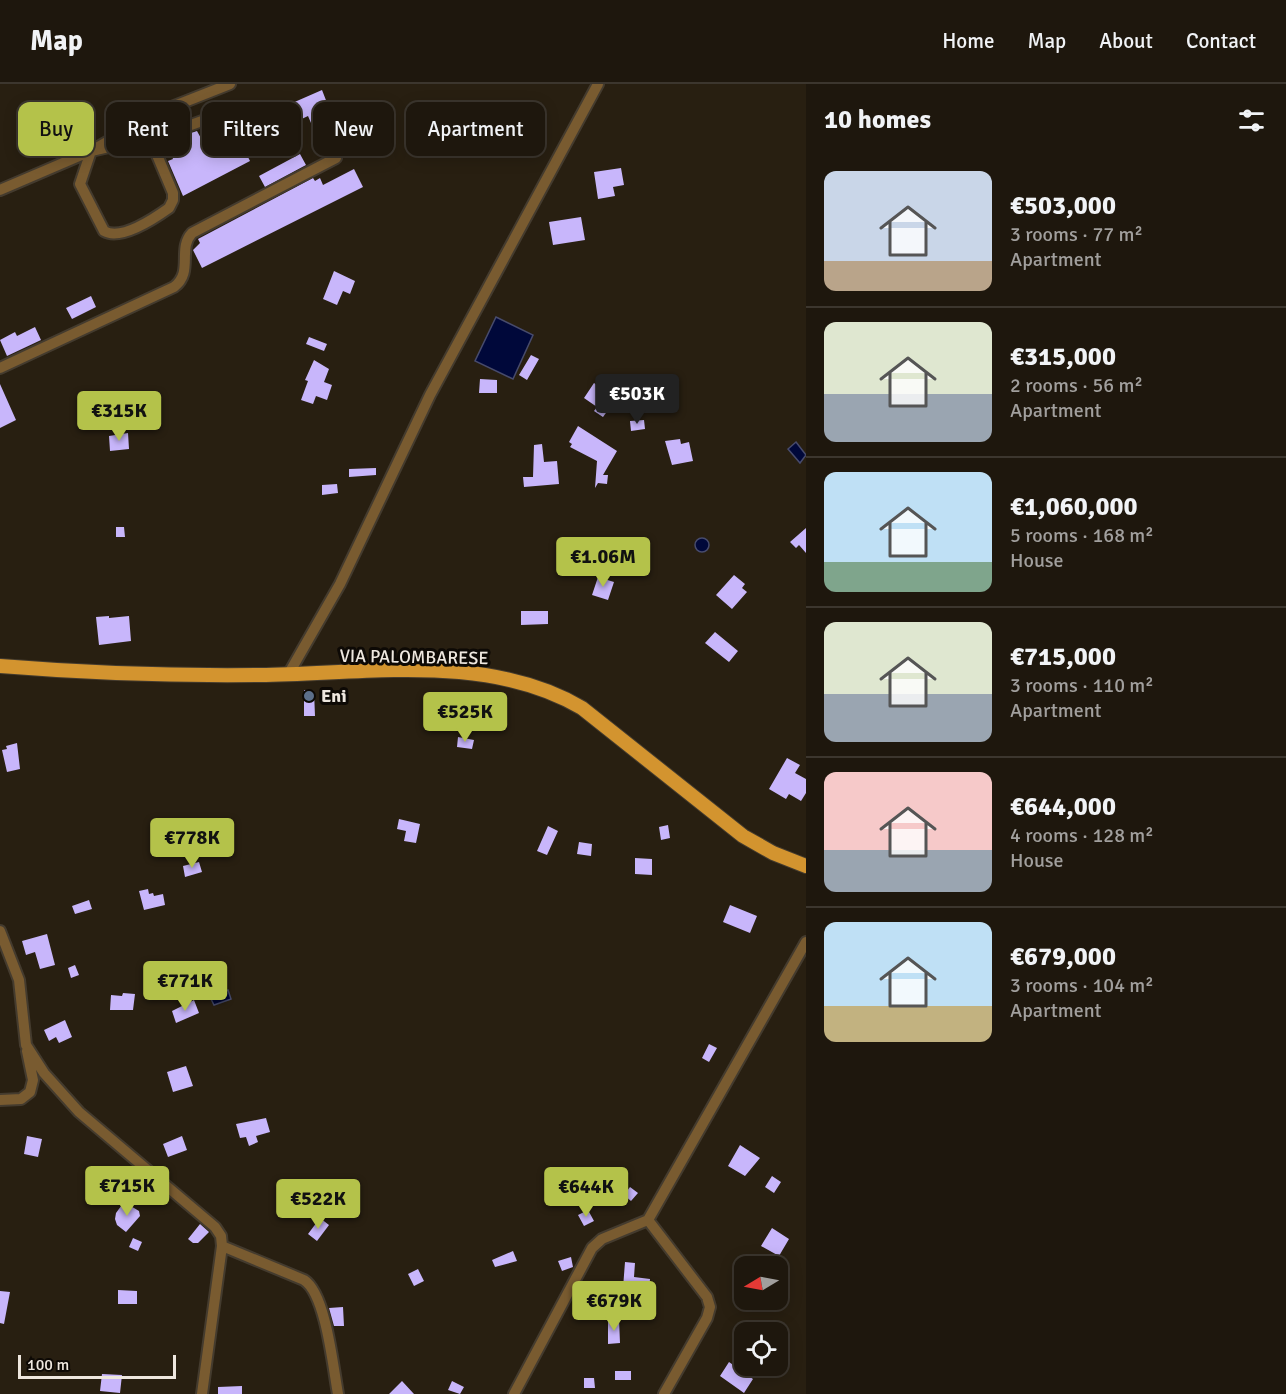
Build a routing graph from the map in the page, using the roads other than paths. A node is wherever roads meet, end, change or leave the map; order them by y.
1 (230, 84) edge
2 (598, 84) edge
3 (202, 120) edge
4 (94, 150) edge
5 (94, 151) edge
6 (80, 156) edge
7 (90, 156) edge
8 (157, 156) edge
9 (336, 158) dead end
10 (0, 189) edge
11 (0, 368) edge
12 (0, 666) edge
13 (288, 675) junction
14 (806, 866) edge
15 (0, 931) edge
16 (806, 942) edge
17 (26, 1045) junction
18 (0, 1100) edge
19 (648, 1220) junction
20 (222, 1246) junction
21 (202, 1394) edge
22 (338, 1394) edge
23 (514, 1394) edge
24 (664, 1394) edge

1 - 4 street
2 - 13 street
3 - 5 street
6 - 10 street
7 - 8 street
9 - 11 street
12 - 13 main road, VIA PALOMBARESE
13 - 14 main road, VIA PALOMBARESE
15 - 17 street
16 - 19 street
17 - 18 street
17 - 20 street
19 - 23 street
19 - 24 street
20 - 21 street
20 - 22 street

